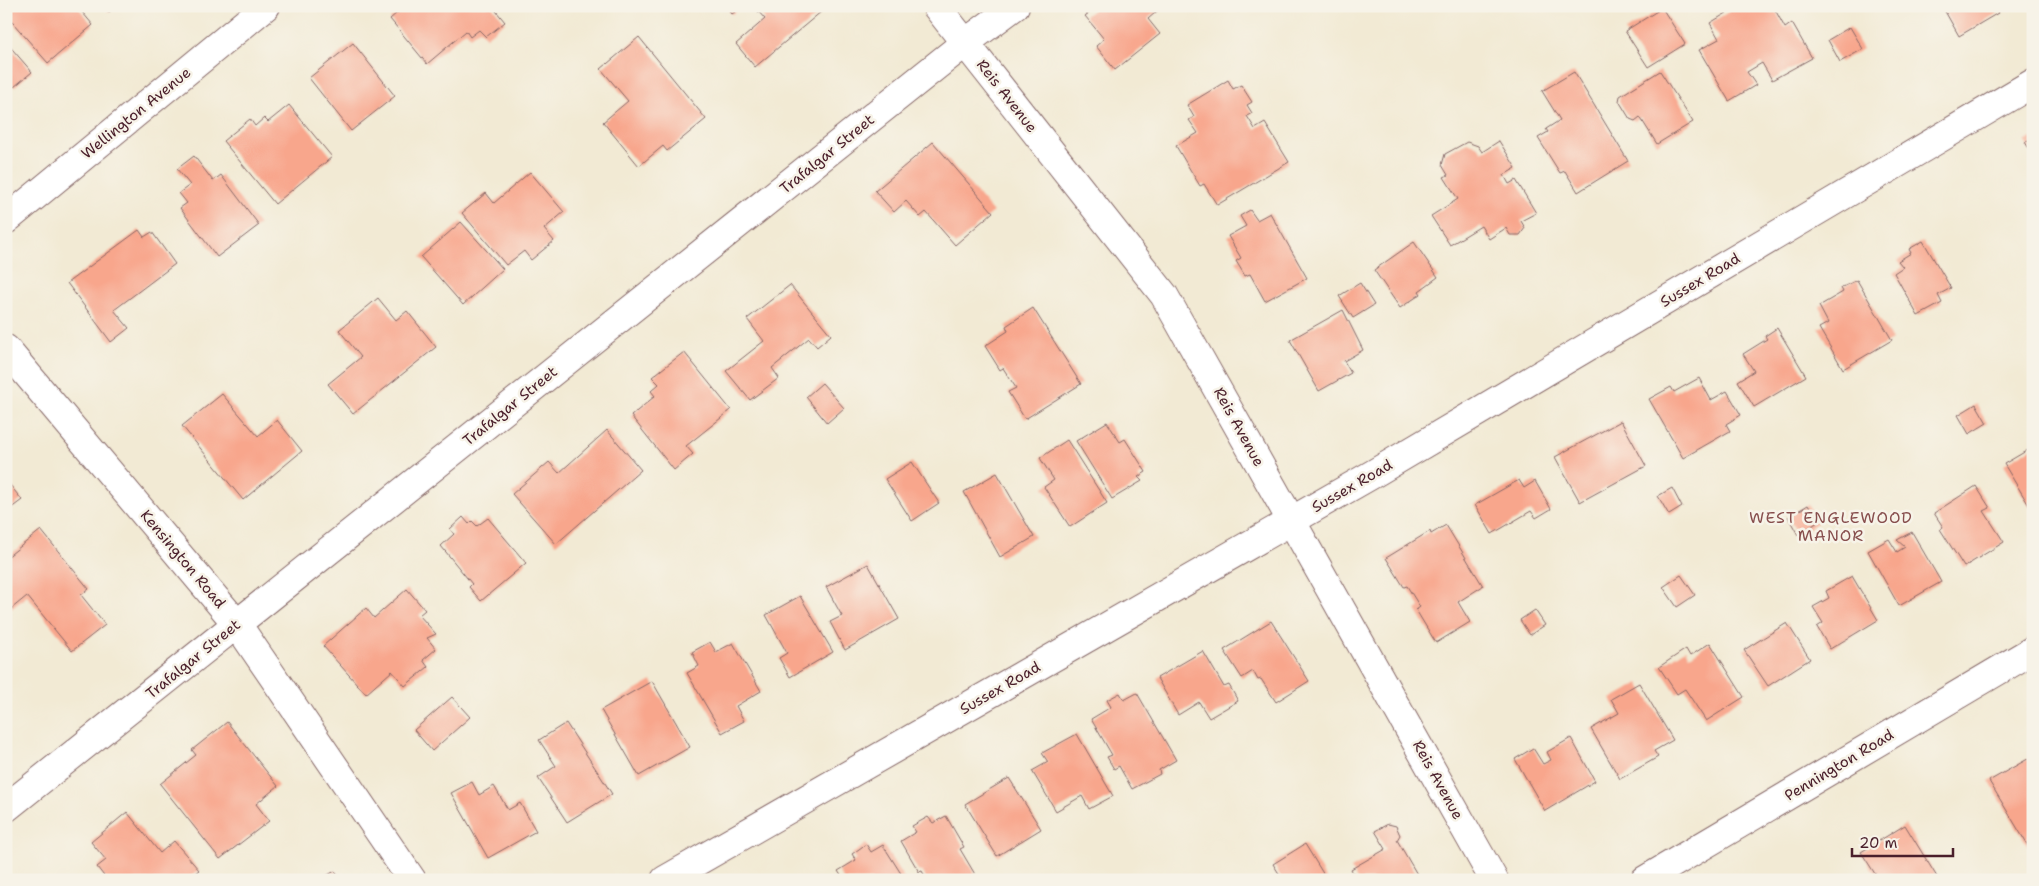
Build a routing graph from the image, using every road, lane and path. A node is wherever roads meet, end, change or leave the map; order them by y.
1 (266, 6) edge
2 (936, 6) edge
3 (1015, 6) edge
4 (965, 43) junction
5 (2033, 83) edge
6 (6, 220) edge
7 (6, 349) edge
8 (1292, 521) junction
9 (237, 624) junction
10 (2033, 650) edge
11 (6, 808) edge
12 (412, 880) edge
13 (665, 880) edge
14 (1494, 880) edge
15 (1645, 880) edge

1 - 6 street, Wellington Avenue
2 - 4 street, Reis Avenue
3 - 4 street, Trafalgar Street
4 - 8 street, Reis Avenue
4 - 9 street, Trafalgar Street
5 - 8 street, Sussex Road
7 - 9 street, Kensington Road
8 - 13 street, Sussex Road
8 - 14 street, Reis Avenue
9 - 11 street, Trafalgar Street
9 - 12 street, Kensington Road
10 - 15 street, Pennington Road

